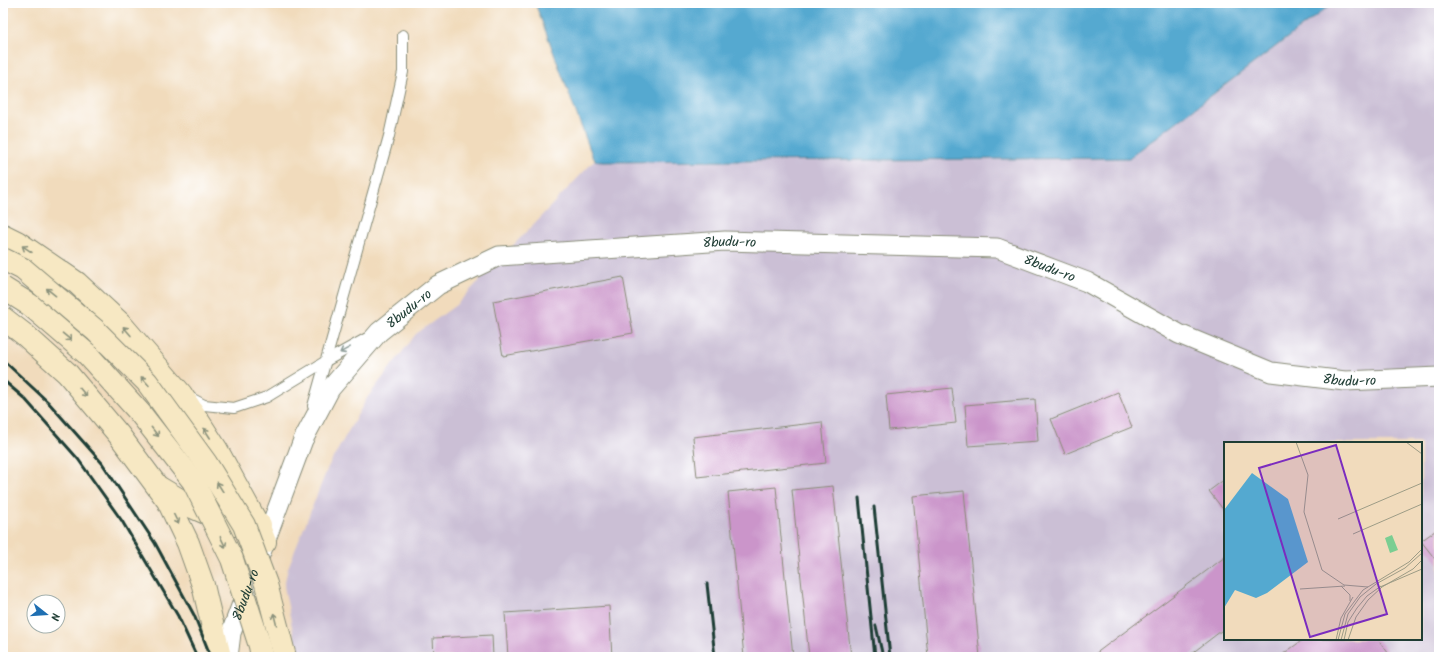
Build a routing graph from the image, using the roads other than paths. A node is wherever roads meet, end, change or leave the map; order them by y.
1 (403, 35) dead end
2 (3, 235) edge
3 (3, 259) edge
4 (3, 288) edge
5 (3, 318) edge
6 (379, 332) junction
7 (326, 361) junction
8 (1439, 377) edge
9 (181, 394) junction
10 (305, 437) junction
11 (157, 486) junction
12 (265, 530) junction
13 (220, 657) edge
14 (228, 657) edge
15 (262, 657) edge
16 (285, 657) edge

1 - 7 lane
9 -> 2 main road
16 -> 3 main road, bridge
4 -> 15 main road, bridge
5 -> 11 main road
6 -> 7 lane
6 - 8 street, 8budu-ro
6 - 10 street, 8budu-ro
7 - 9 lane
7 - 10 lane
12 -> 9 main road
10 - 12 street, 8budu-ro
11 - 12 main road
11 -> 13 main road
12 - 14 street, 8budu-ro

